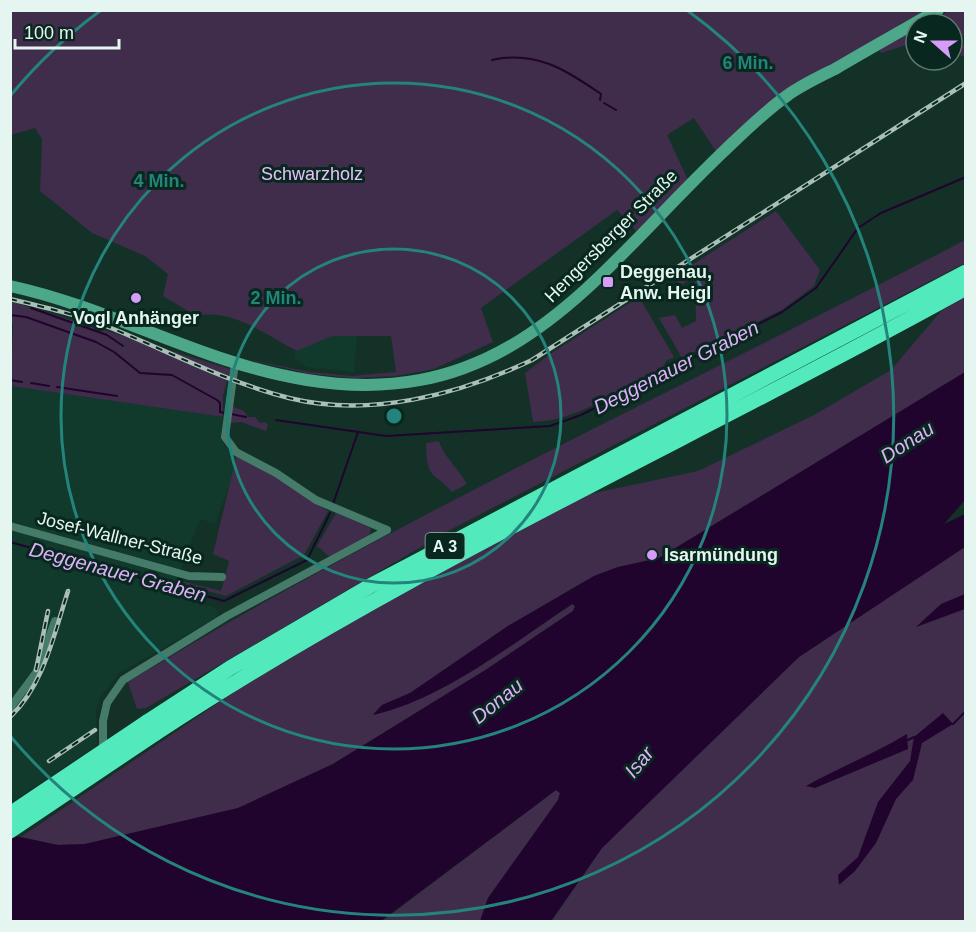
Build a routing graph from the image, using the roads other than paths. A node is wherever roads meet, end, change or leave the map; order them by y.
1 (938, 10) edge
2 (966, 272) edge
3 (10, 286) edge
4 (959, 291) edge
5 (923, 323) dead end
6 (235, 363) junction
7 (623, 479) dead end
8 (579, 489) junction
9 (10, 526) edge
10 (222, 577) dead end
11 (55, 621) dead end
12 (10, 708) edge
13 (151, 727) junction
14 (105, 774) dead end
15 (10, 814) edge
16 (10, 831) edge

1 - 6 main road, Hengersberger Straße
2 - 13 highway, A 3
3 - 6 main road, Hengersberger Straße
4 - 5 highway
4 - 8 highway, A 3
6 - 14 street
7 - 8 highway
8 - 13 highway, A 3
9 - 10 street, Josef-Wallner-Straße
11 - 12 street
13 - 15 highway, A 3, bridge
13 - 16 highway, A 3, bridge

